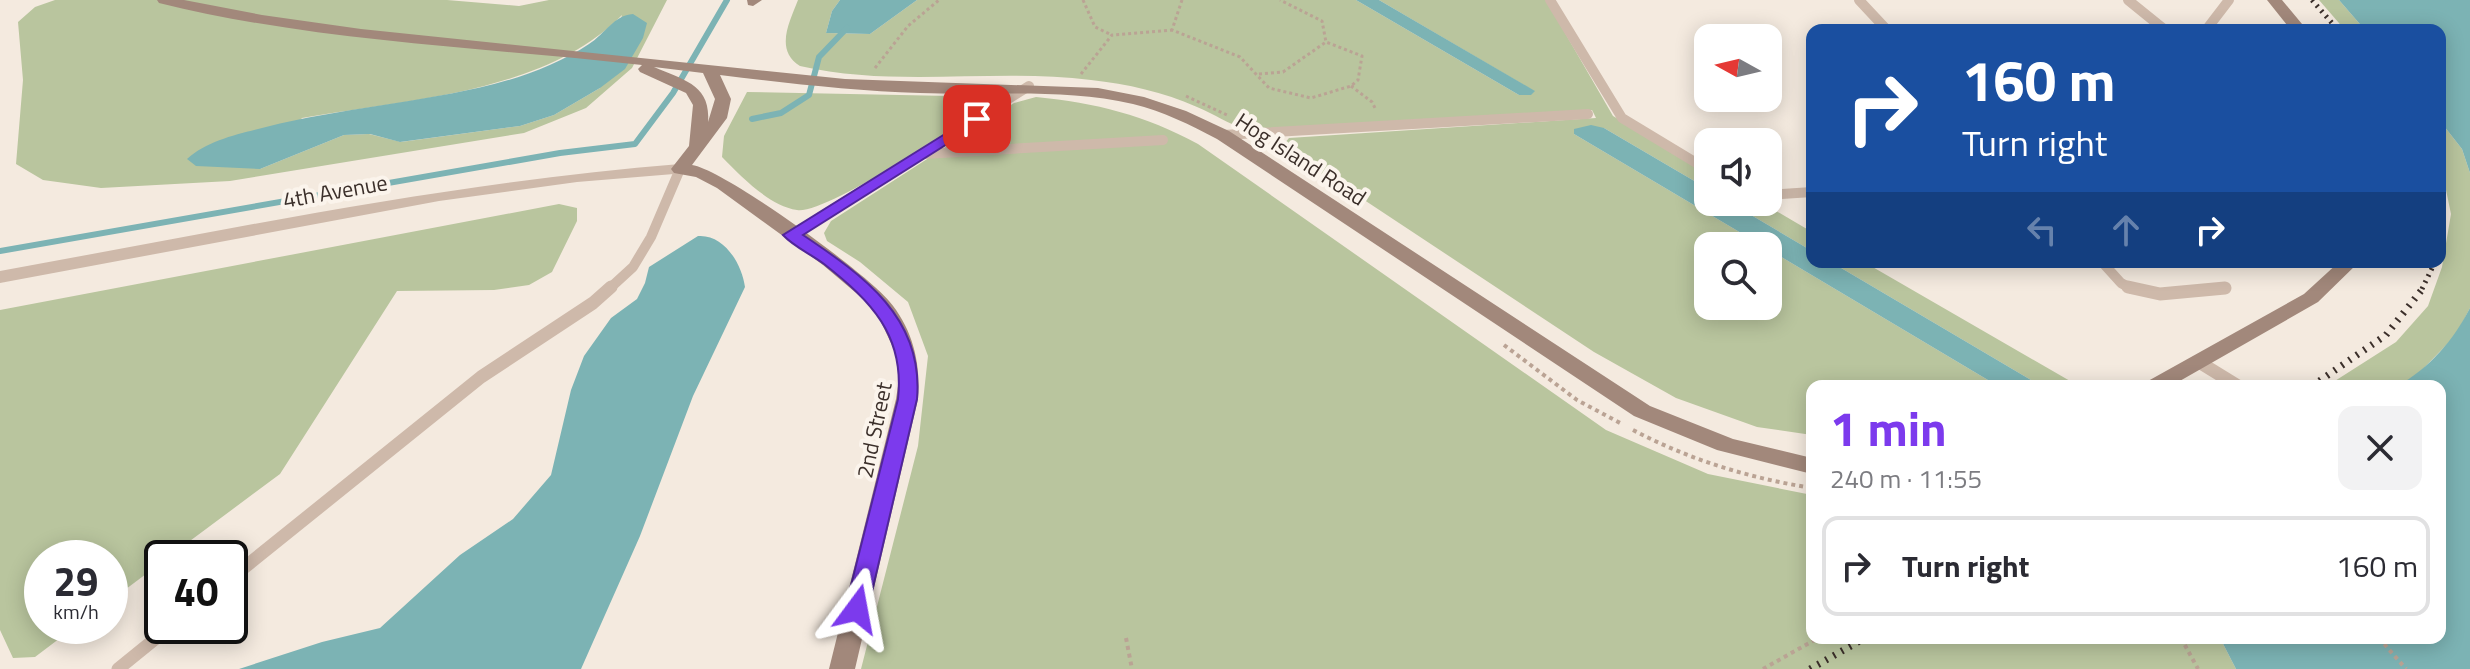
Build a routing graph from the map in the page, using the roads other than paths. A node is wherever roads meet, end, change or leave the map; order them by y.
1 (164, 0) edge
2 (1550, 0) edge
3 (1859, 0) edge
4 (2128, 0) edge
5 (2229, 0) edge
6 (2274, 0) edge
7 (1881, 24) edge
8 (2158, 24) edge
9 (2211, 24) edge
10 (2294, 24) edge
11 (579, 54) junction
12 (704, 69) junction
13 (1029, 86) junction
14 (1588, 114) dead end
15 (1223, 135) junction
16 (1163, 140) dead end
17 (697, 145) junction
18 (921, 154) junction
19 (1694, 162) edge
20 (680, 169) junction
21 (1806, 192) edge
22 (1782, 194) edge
23 (792, 235) junction
24 (2108, 268) edge
25 (2344, 268) edge
26 (0, 277) edge
27 (2225, 288) dead end
28 (2199, 362) junction
29 (2166, 380) edge
30 (2228, 380) edge
31 (1806, 464) edge
32 (248, 565) edge
33 (149, 644) edge
34 (118, 669) edge
35 (842, 669) edge

1 - 11 street
2 - 19 lane
3 - 7 lane
4 - 8 lane
5 - 9 lane
6 - 10 street
11 - 12 street, Hog Island Road
11 - 17 street
12 - 13 street, Hog Island Road
12 - 17 street
13 - 15 street, Hog Island Road
13 - 18 lane
14 - 15 lane
15 - 31 street, Hog Island Road
16 - 18 lane
17 - 20 street
18 - 23 lane
20 - 23 street, 2nd Street
20 - 26 street, 4th Avenue
20 - 32 lane
21 - 22 lane
23 - 35 street, 2nd Street
24 - 27 lane
25 - 28 street
28 - 29 street
28 - 30 lane
33 - 34 lane

